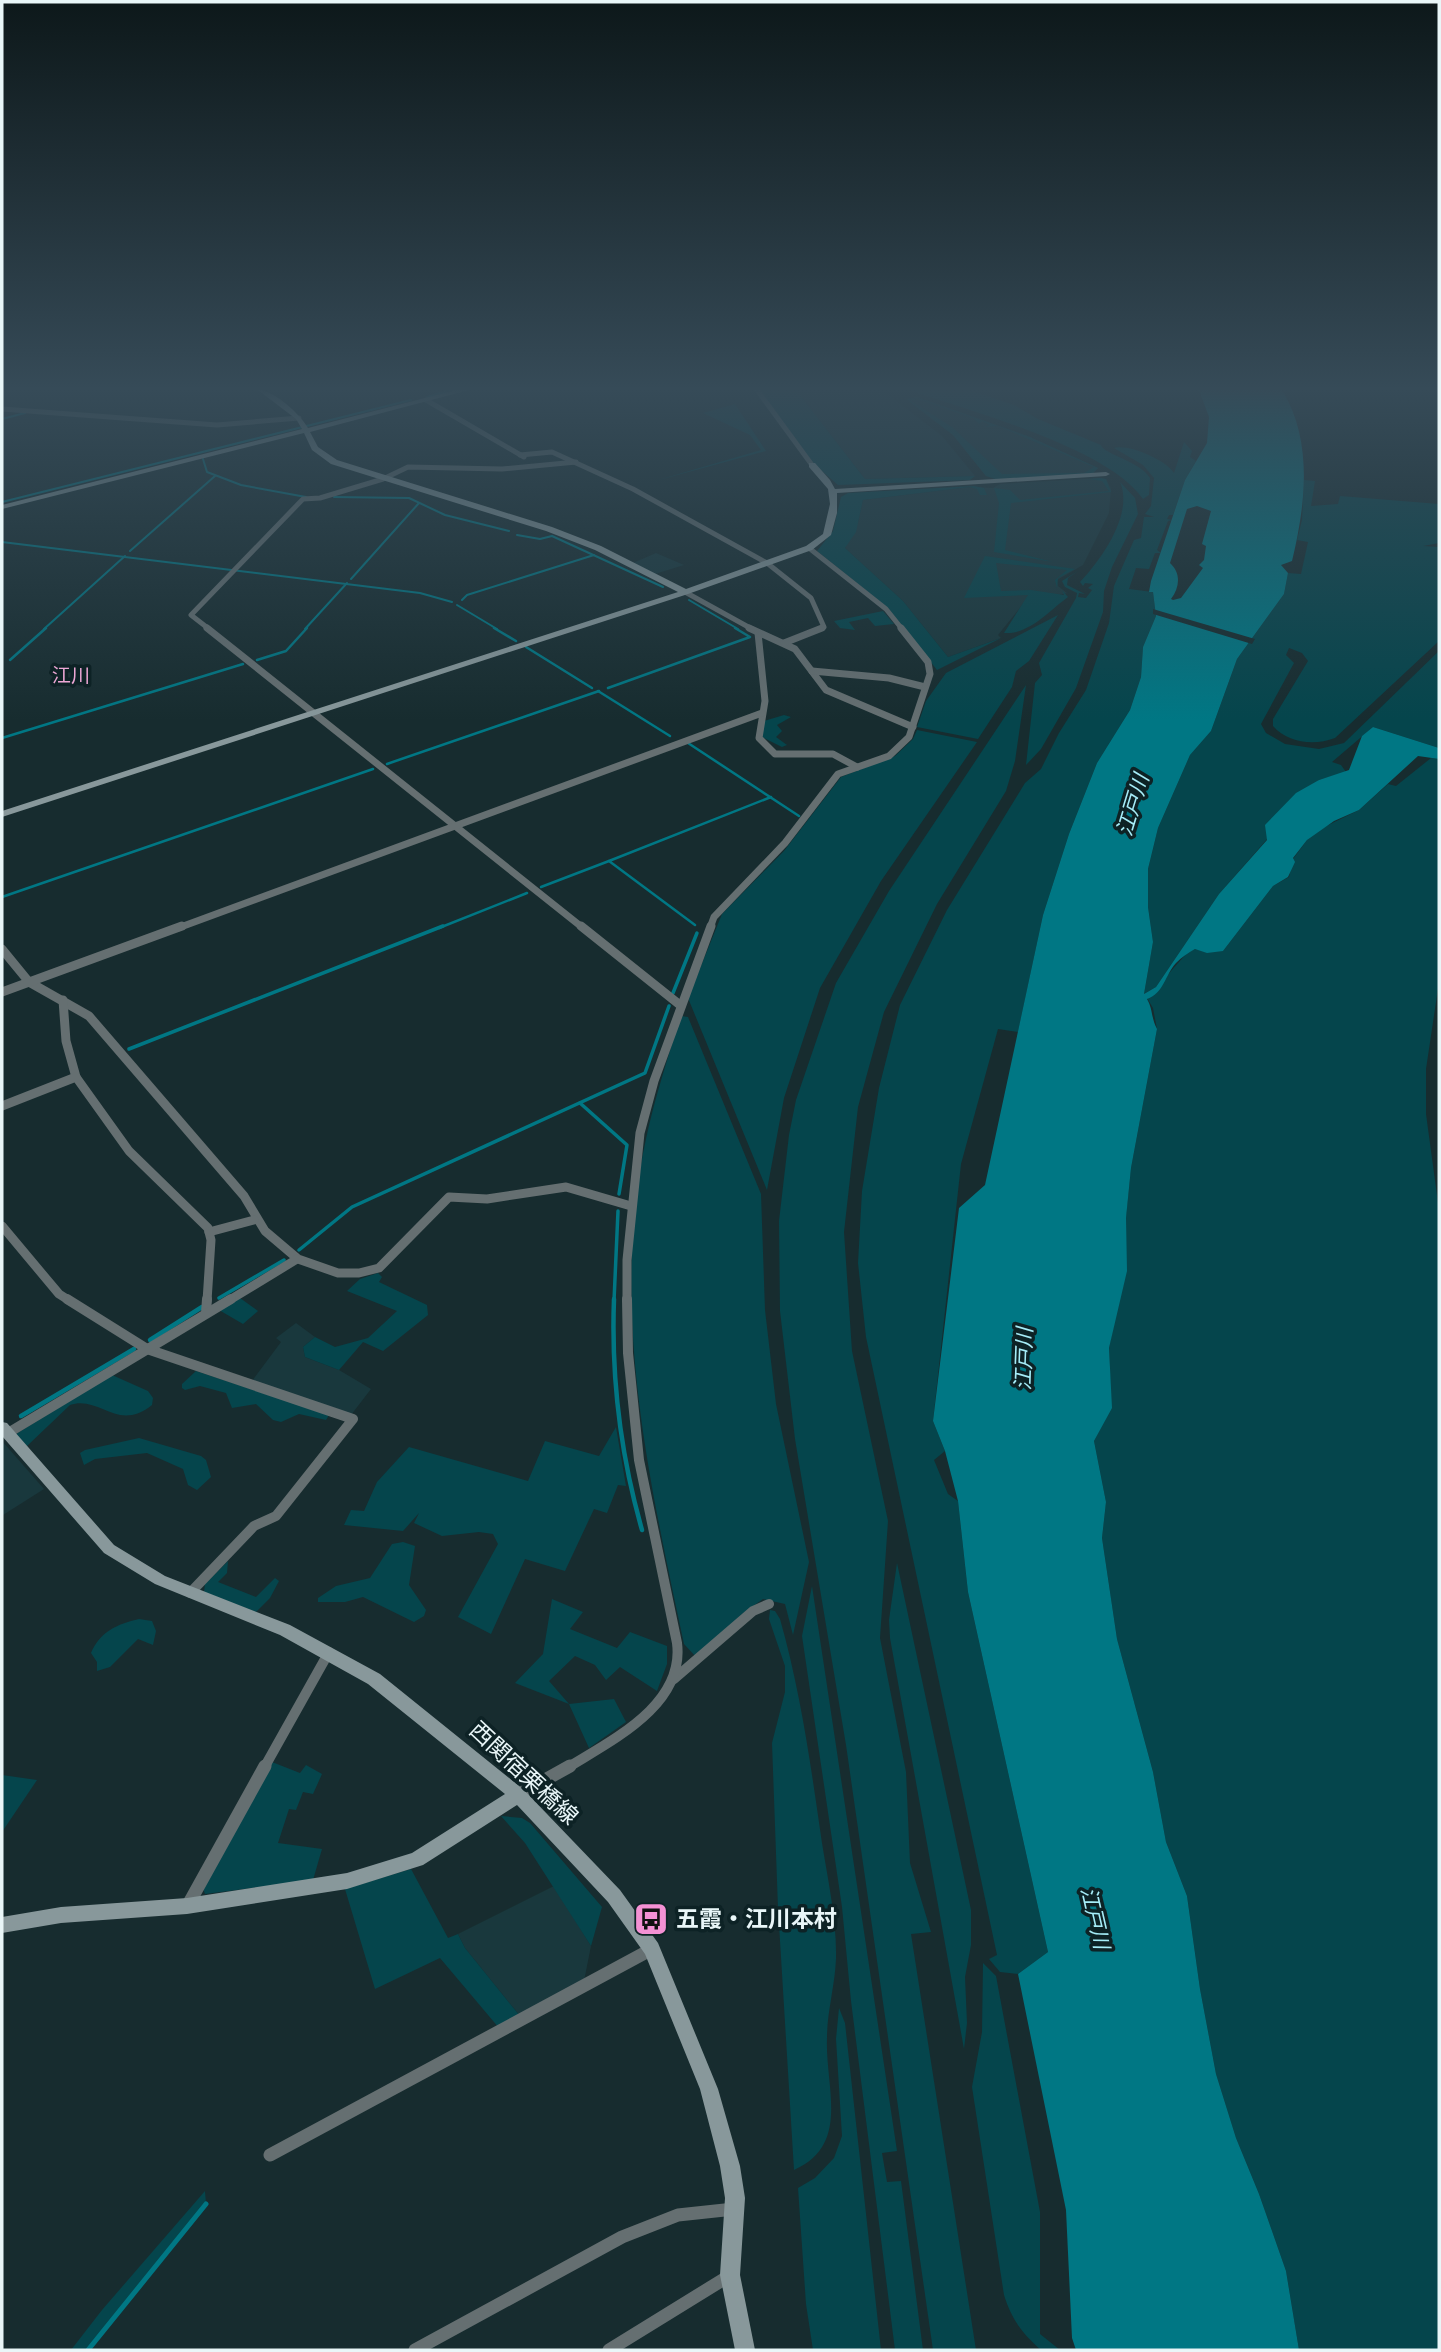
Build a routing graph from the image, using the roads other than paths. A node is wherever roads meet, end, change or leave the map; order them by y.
1 (29, 500) edge
2 (302, 500) edge
3 (452, 500) edge
4 (652, 500) edge
5 (833, 500) edge
6 (2, 507) edge
7 (809, 548) junction
8 (767, 563) junction
9 (685, 592) junction
10 (758, 633) junction
11 (784, 643) junction
12 (812, 671) junction
13 (925, 687) junction
14 (312, 713) junction
15 (762, 713) junction
16 (913, 727) junction
17 (857, 767) junction
18 (2, 814) edge
19 (453, 826) junction
20 (2, 949) edge
21 (29, 982) junction
22 (2, 992) edge
23 (63, 1000) junction
24 (680, 1004) junction
25 (76, 1077) junction
26 (2, 1106) edge
27 (631, 1206) junction
28 (254, 1220) junction
29 (2, 1226) edge
30 (209, 1232) junction
31 (297, 1259) junction
32 (206, 1313) junction
33 (147, 1349) junction
34 (5, 1430) edge
35 (190, 1593) junction
36 (769, 1604) dead end
37 (329, 1652) junction
38 (674, 1679) junction
39 (519, 1795) junction
40 (187, 1906) junction
41 (2, 1925) edge
42 (652, 1949) junction
43 (270, 2155) dead end
44 (734, 2209) junction
45 (730, 2275) junction
46 (415, 2350) edge
47 (609, 2350) edge
48 (745, 2350) edge

1 - 6 street
2 - 14 street
3 - 9 street
4 - 8 street
5 - 7 street
7 - 8 street
7 - 13 street
8 - 9 street
8 - 11 street
9 - 10 street
9 - 14 street
10 - 11 street
10 - 15 street
11 - 12 street
12 - 13 street
12 - 16 street
13 - 16 street
14 - 18 street
14 - 19 street
15 - 17 street
15 - 19 street
16 - 17 street
17 - 24 street
19 - 21 street
19 - 24 street
20 - 21 street
21 - 22 street
21 - 23 street
23 - 25 street
23 - 28 street
24 - 27 street
25 - 26 street
25 - 30 street
27 - 31 street
27 - 38 street
28 - 30 street
28 - 31 street
29 - 33 street
30 - 32 street
31 - 32 street
32 - 33 street
33 - 34 street
33 - 35 street
34 - 35 street, 西関宿栗橋線
35 - 37 street, 西関宿栗橋線
36 - 38 street
37 - 39 street, 西関宿栗橋線
37 - 40 street
38 - 39 street
39 - 40 street
39 - 42 street, 西関宿栗橋線
40 - 41 street
42 - 43 street
42 - 44 street, 西関宿栗橋線
44 - 45 street, 西関宿栗橋線
44 - 46 street
45 - 47 street
45 - 48 street, 西関宿栗橋線

